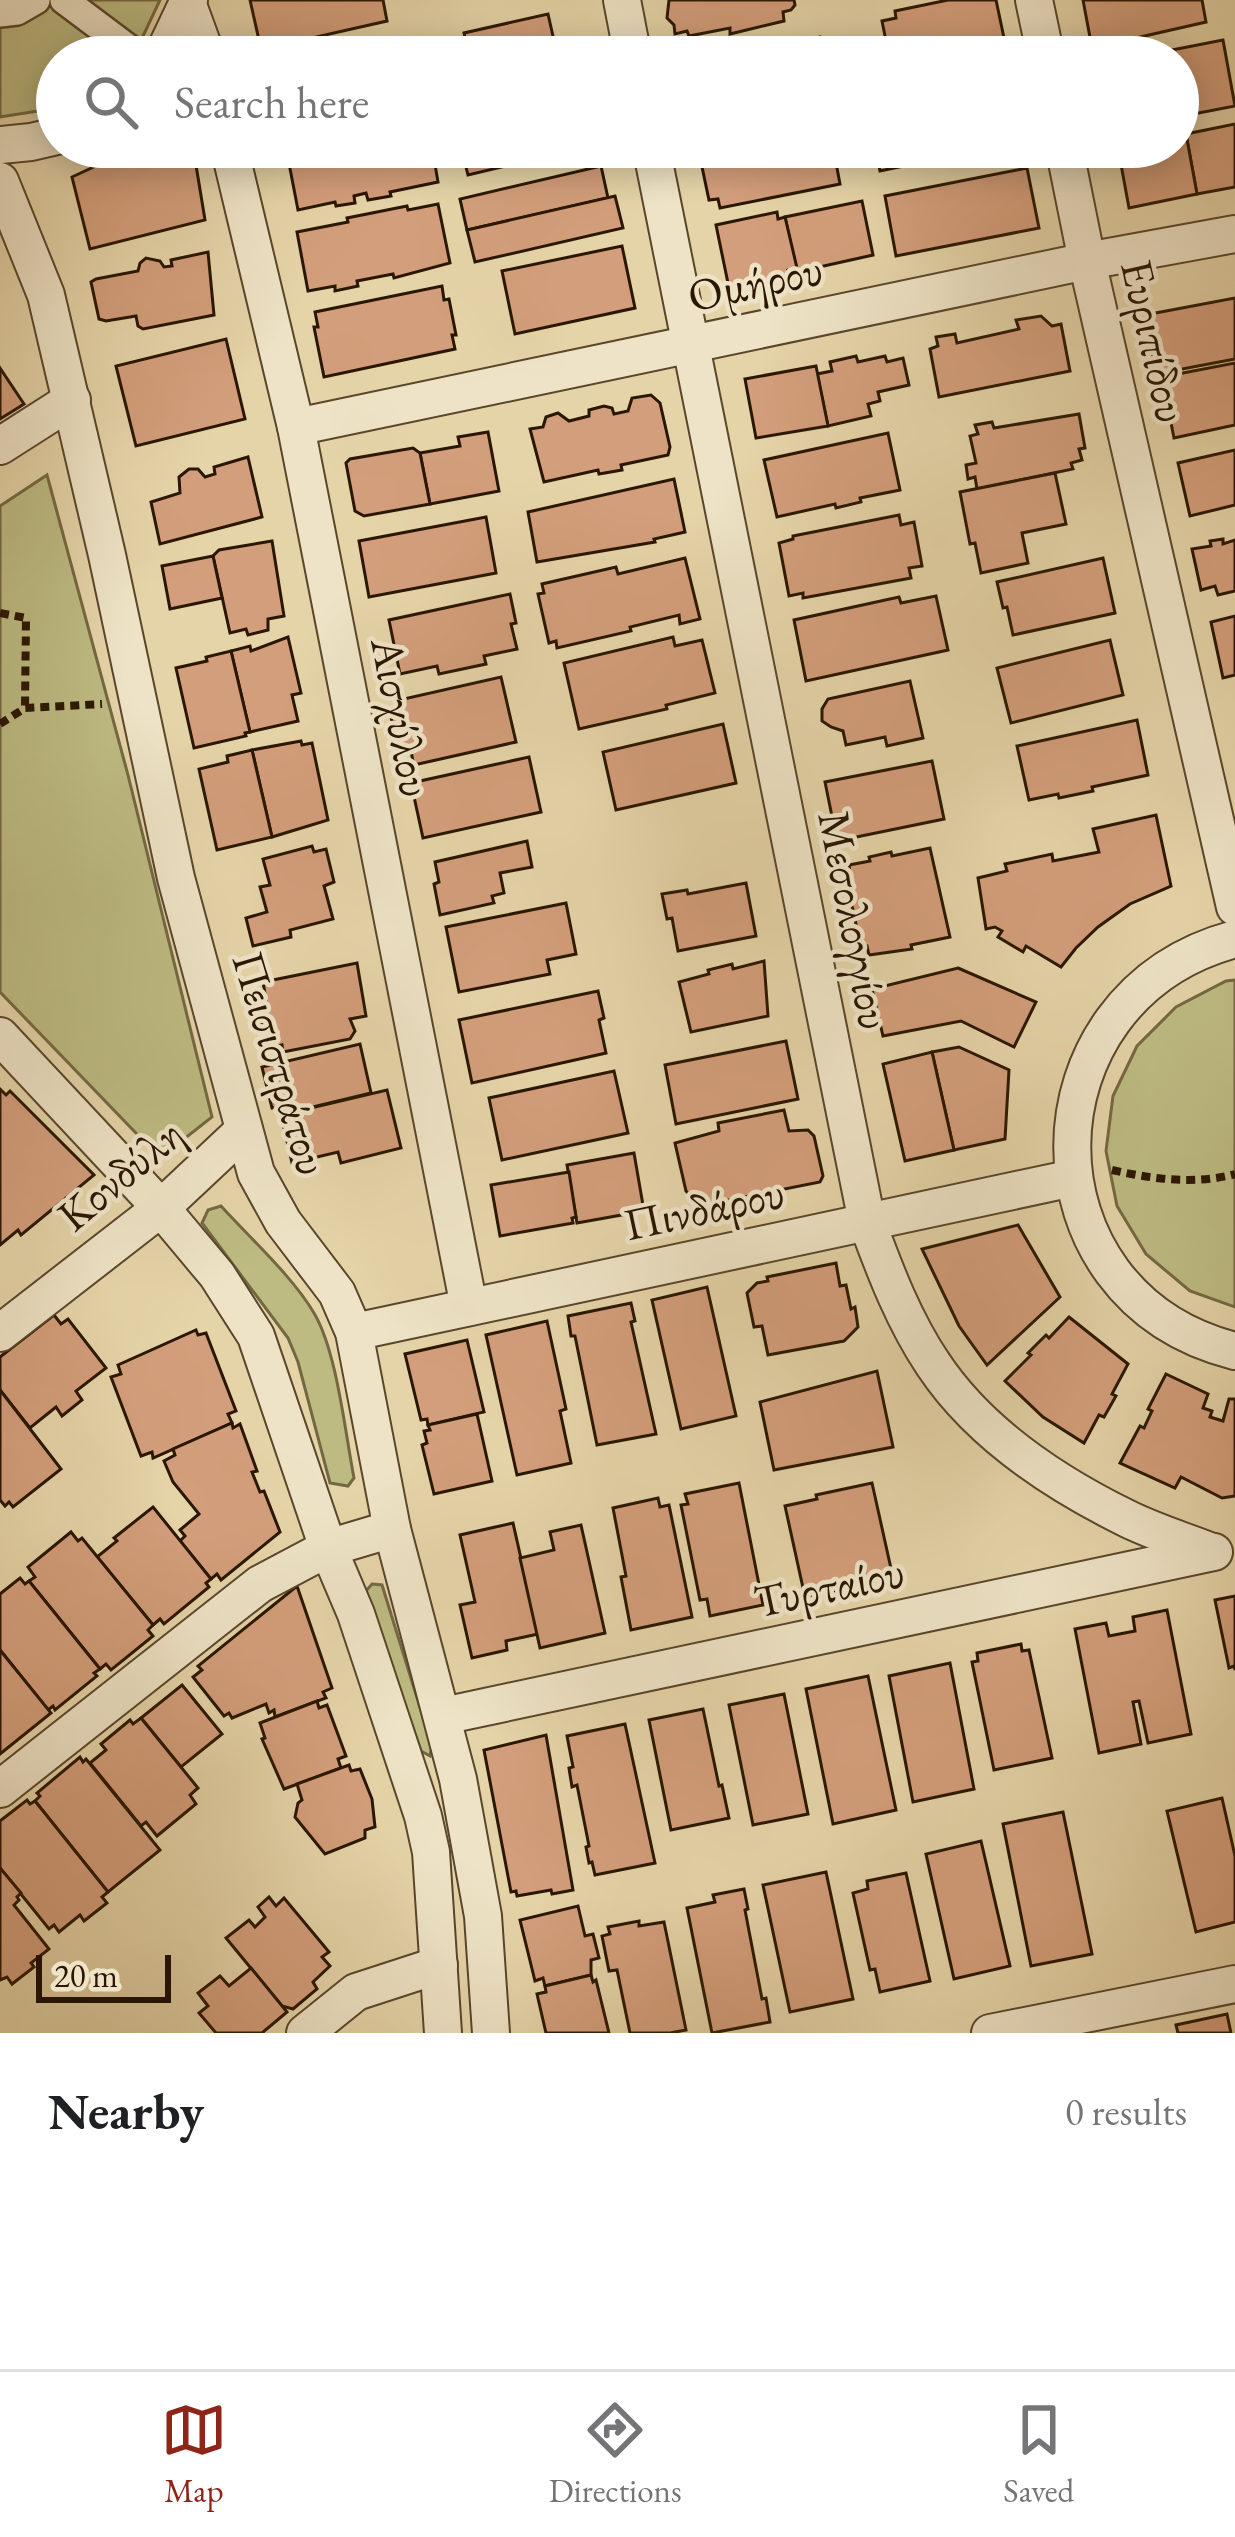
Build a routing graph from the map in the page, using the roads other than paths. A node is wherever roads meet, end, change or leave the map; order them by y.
1 (36, 0) edge
2 (64, 0) edge
3 (622, 0) edge
4 (1034, 0) edge
5 (189, 2) edge
6 (0, 13) edge
7 (112, 36) edge
8 (172, 36) edge
9 (200, 36) edge
10 (629, 36) edge
11 (1042, 36) edge
12 (36, 141) edge
13 (0, 145) edge
14 (235, 168) edge
15 (655, 168) edge
16 (1068, 168) edge
17 (0, 181) edge
18 (1235, 234) edge
19 (1087, 262) junction
20 (689, 344) junction
21 (72, 400) junction
22 (296, 428) junction
23 (0, 446) edge
24 (1235, 908) edge
25 (1235, 939) edge
26 (0, 1036) edge
27 (244, 1130) junction
28 (1084, 1172) junction
29 (161, 1208) junction
30 (867, 1222) junction
31 (469, 1307) junction
32 (354, 1332) junction
33 (0, 1333) edge
34 (1235, 1352) edge
35 (392, 1529) junction
36 (328, 1548) junction
37 (1224, 1550) edge
38 (443, 1716) junction
39 (0, 1790) edge
40 (439, 1965) junction
41 (1235, 1984) edge
42 (305, 2033) edge
43 (443, 2033) edge
44 (491, 2033) edge
45 (990, 2033) edge

1 - 6 street
2 - 7 street
3 - 10 street
4 - 11 street
5 - 8 street
5 - 9 street
12 - 13 street
14 - 22 street, Αισχύλου
15 - 20 street, Μεσολογγίου
16 - 19 street, Ευριπίδου
17 - 21 street, Πεισιστράτου
18 - 19 street, Ομήρου
19 - 20 street, Ομήρου
19 - 24 street, Ευριπίδου
20 - 22 street, Ομήρου
20 - 30 street, Μεσολογγίου
21 - 23 street
21 - 27 street, Πεισιστράτου
22 - 31 street, Αισχύλου
25 - 28 street
26 - 29 street
27 - 29 street, Κονδύλη
27 - 32 street, Πεισιστράτου
28 - 30 street, Πινδάρου
28 - 34 street
29 - 33 street, Κονδύλη
29 - 36 street
30 - 31 street, Πινδάρου
30 - 37 street, Μεσολογγίου
31 - 32 street, Πινδάρου
32 - 35 street, Πεισιστράτου
35 - 36 street
35 - 38 street, Πεισιστράτου
36 - 39 street
36 - 40 street
37 - 38 street, Τυρταίου
38 - 44 street, Πεισιστράτου
40 - 42 street
40 - 43 street
41 - 45 street

